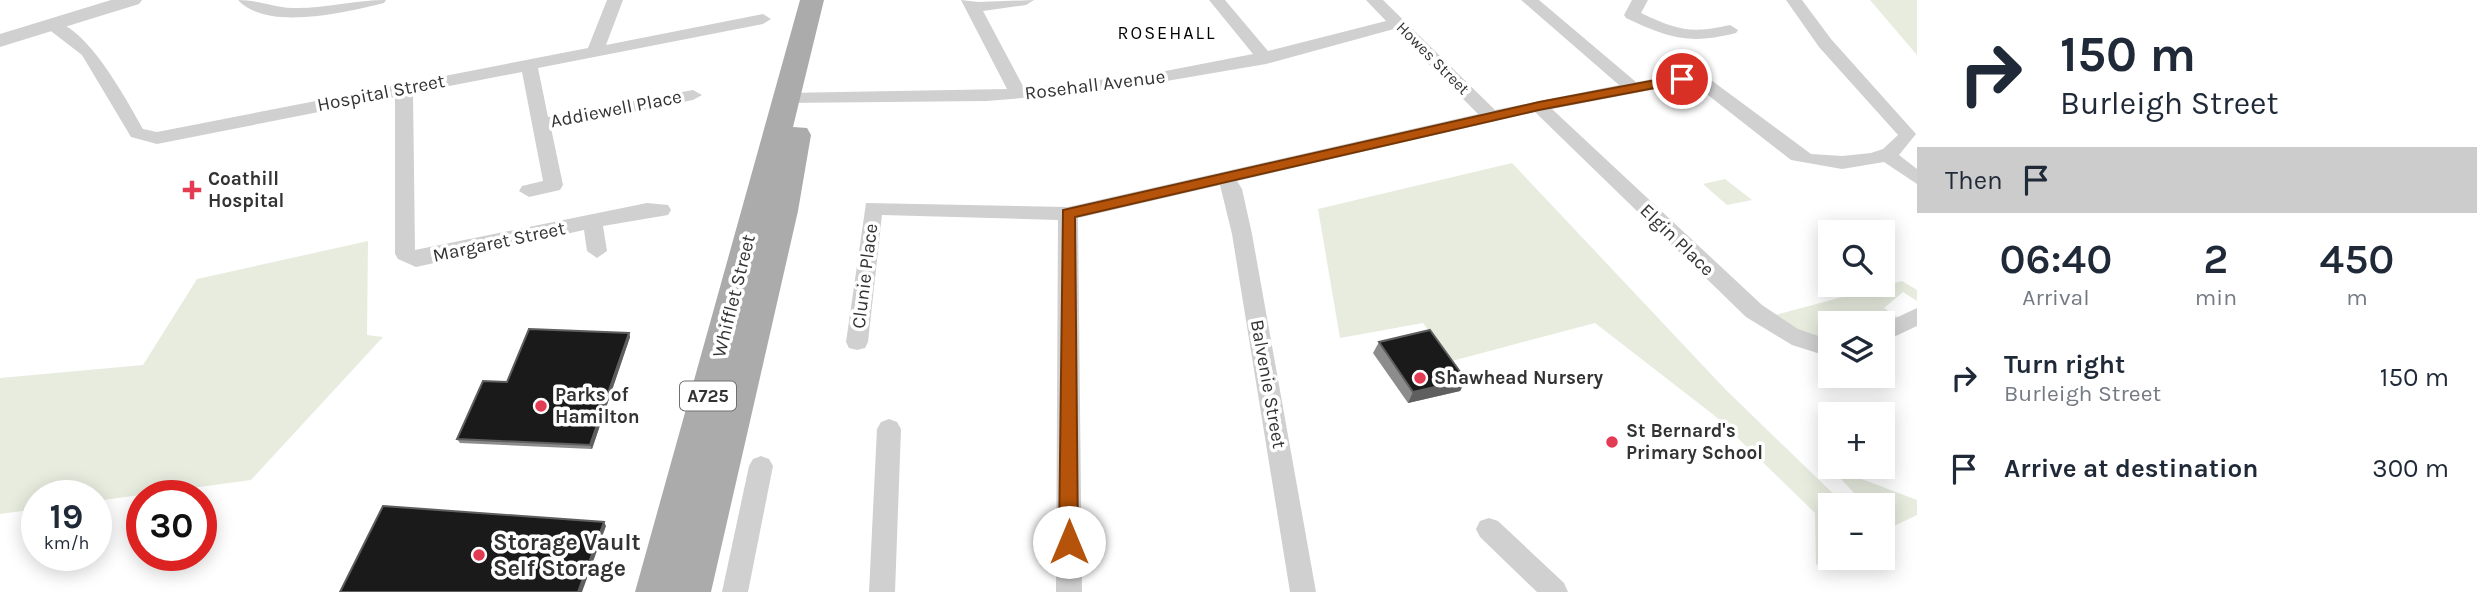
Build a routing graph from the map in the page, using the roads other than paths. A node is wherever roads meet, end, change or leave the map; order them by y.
1 (132, 0) edge
2 (246, 0) edge
3 (378, 0) edge
4 (615, 0) edge
5 (812, 0) edge
6 (831, 0) edge
7 (1026, 0) edge
8 (1217, 0) edge
9 (1374, 0) edge
10 (1529, 0) edge
11 (1640, 0) edge
12 (1794, 0) edge
13 (971, 4) edge
14 (763, 19) dead end
15 (1398, 23) junction
16 (51, 24) junction
17 (1730, 30) dead end
18 (0, 41) edge
19 (596, 50) junction
20 (1266, 58) junction
21 (529, 65) junction
22 (1630, 86) junction
23 (404, 88) junction
24 (1018, 94) junction
25 (693, 95) dead end
26 (796, 98) junction
27 (1539, 106) junction
28 (1492, 117) junction
29 (540, 124) junction
30 (1888, 156) junction
31 (1225, 178) junction
32 (1917, 178) edge
33 (529, 191) dead end
34 (661, 210) dead end
35 (1068, 214) junction
36 (593, 222) junction
37 (597, 251) dead end
38 (1917, 316) edge
39 (1895, 328) edge
40 (857, 342) dead end
41 (1818, 346) edge
42 (889, 429) dead end
43 (761, 466) dead end
44 (1489, 529) dead end
45 (656, 592) edge
46 (690, 592) edge
47 (735, 592) edge
48 (881, 592) edge
49 (1069, 592) edge
50 (1303, 592) edge
51 (1555, 592) edge

1 - 16 street
2 - 3 street
4 - 19 street
5 - 26 main road, Whifflet Street / A725
6 - 26 main road, Whifflet Street / A725
7 - 13 street
8 - 20 street
9 - 15 street, Howes Street
10 - 22 street
11 - 17 street
12 - 30 street
13 - 24 street
14 - 19 street, Hospital Street
15 - 20 street, Rosehall Avenue
15 - 28 street, Howes Street
16 - 18 street
16 - 23 street, Hospital Street
19 - 21 street, Hospital Street
20 - 24 street, Rosehall Avenue
21 - 23 street, Hospital Street
21 - 29 street, Addiewell Place
22 - 27 street
22 - 30 street
23 - 36 street, Margaret Street
24 - 26 street, Rosehall Avenue
25 - 29 street, Addiewell Place
26 - 45 main road, Whifflet Street / A725
26 - 46 main road, Whifflet Street / A725
27 - 28 street
27 - 41 street, Elgin Place
28 - 31 street
29 - 33 street, Addiewell Place
30 - 32 street
31 - 35 street
31 - 50 street, Balvenie Street
34 - 36 street, Margaret Street
35 - 40 street, Clunie Place
35 - 49 street
36 - 37 street, Margaret Street
38 - 39 street
42 - 48 street
43 - 47 street
44 - 51 street

